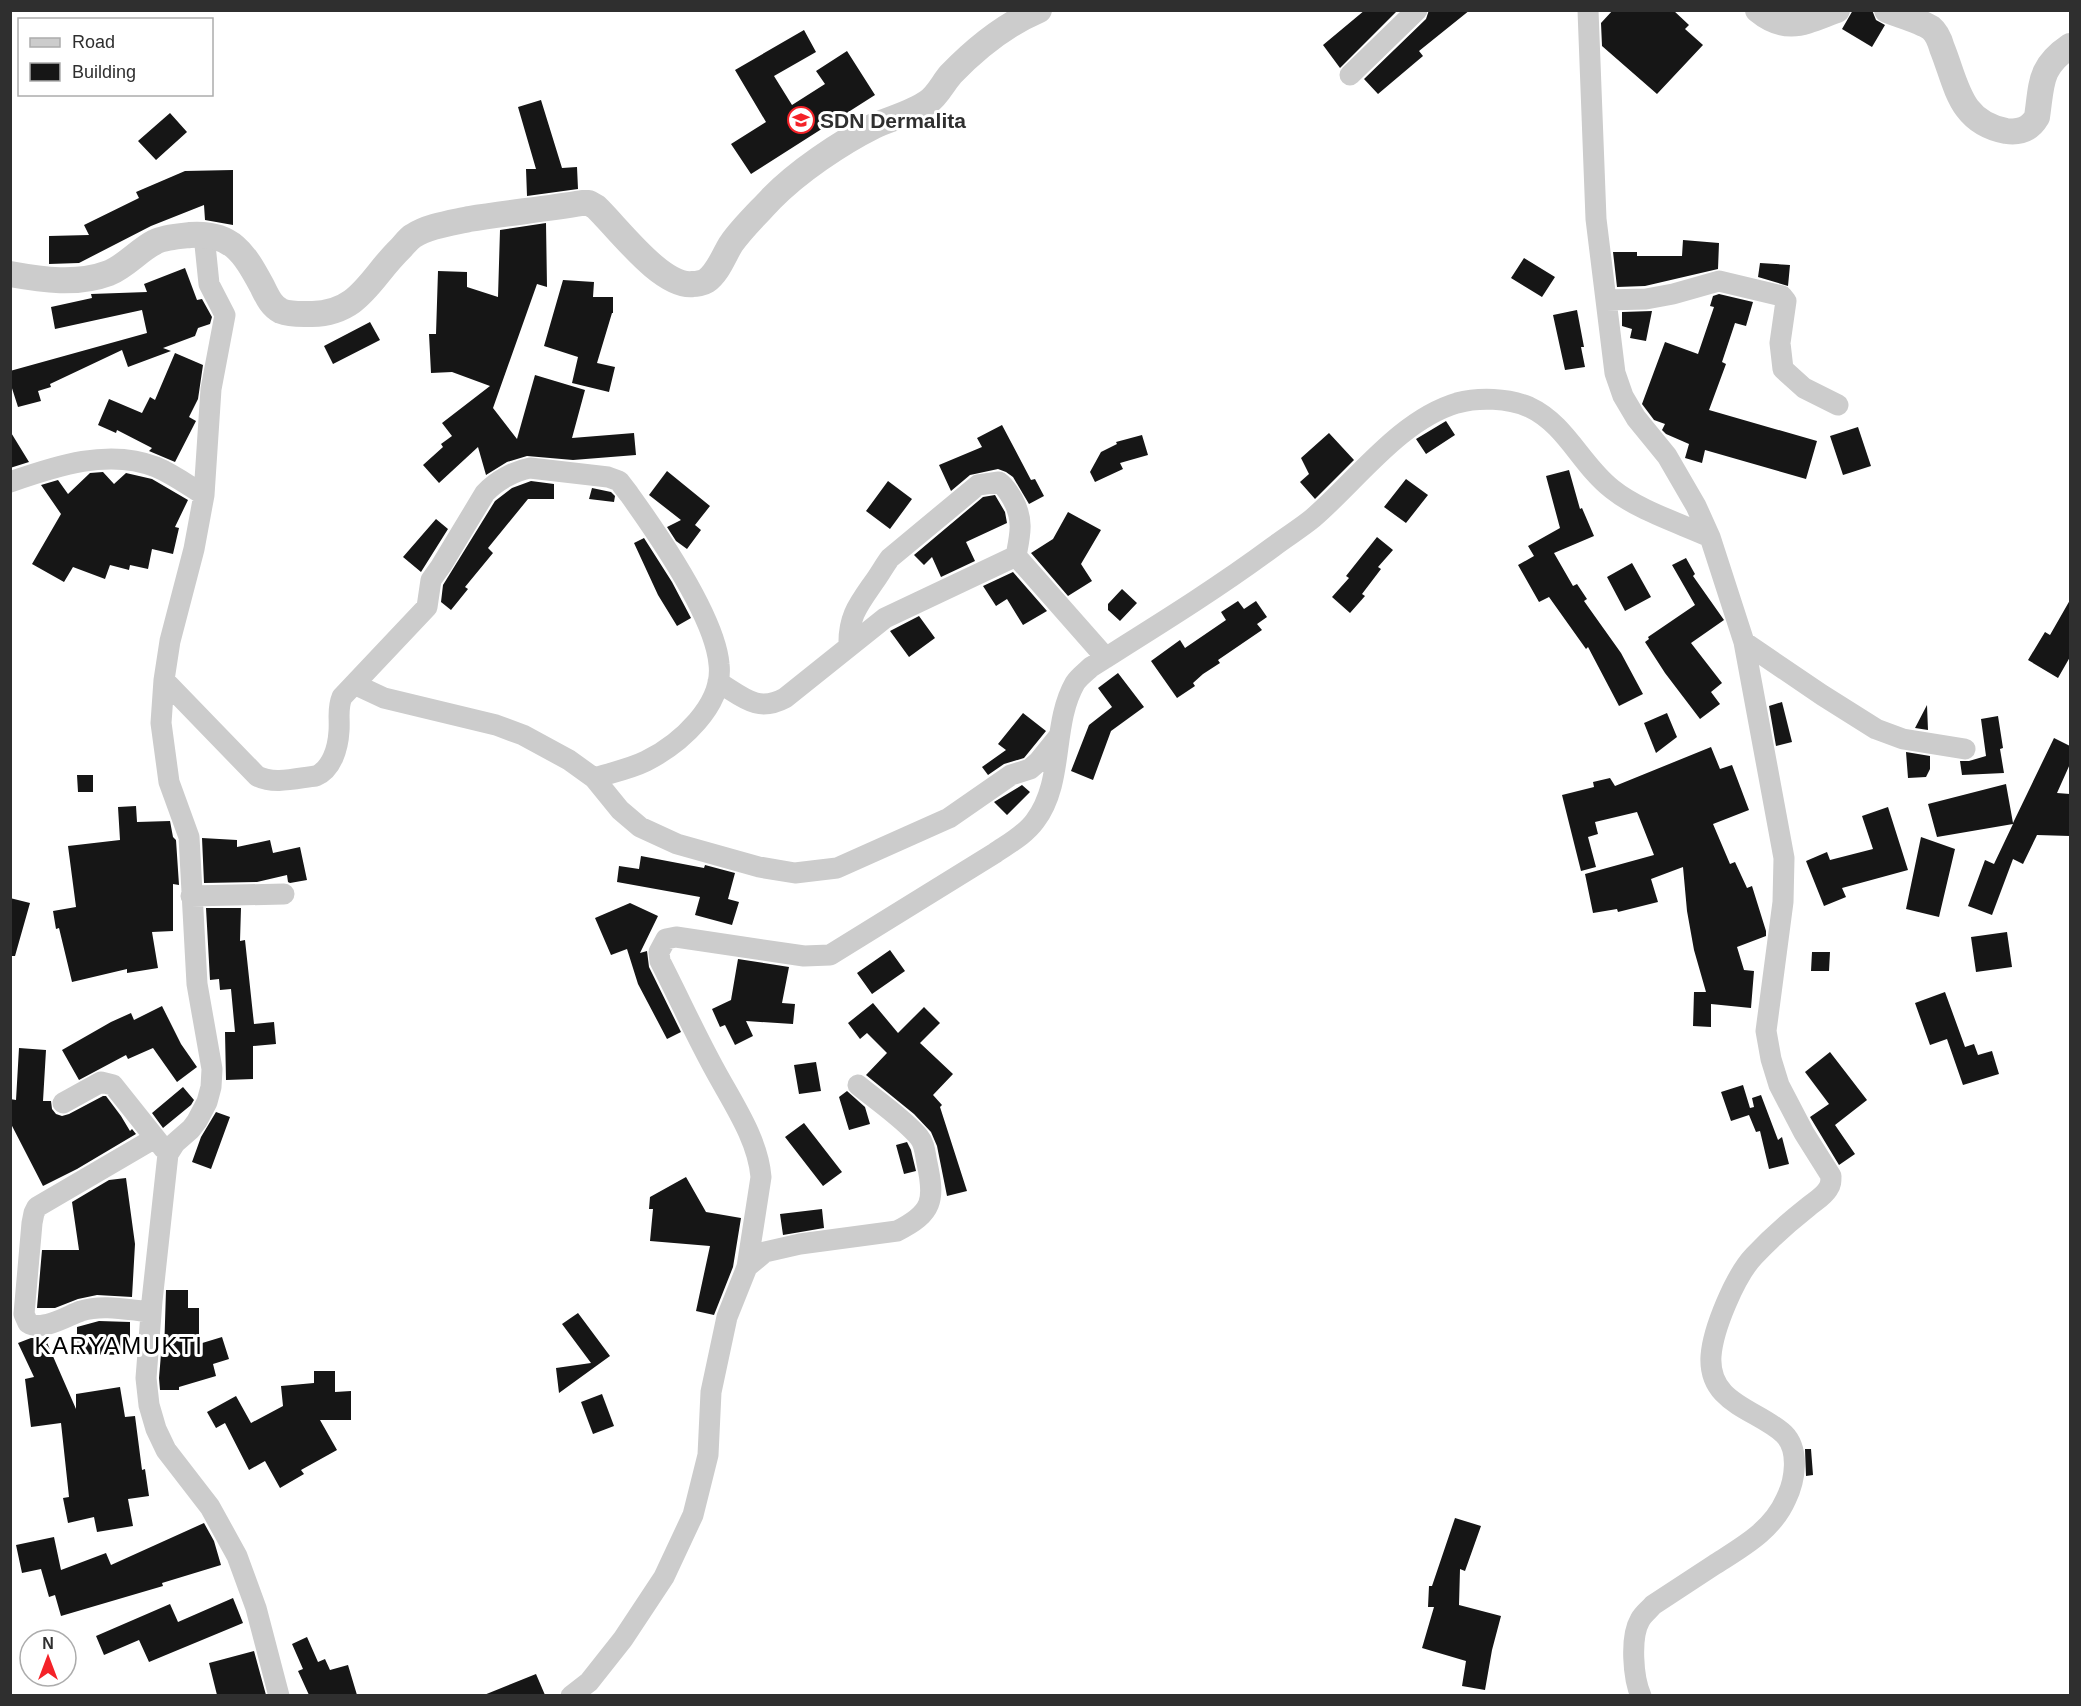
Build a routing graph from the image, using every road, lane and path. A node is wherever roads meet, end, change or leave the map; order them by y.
1 (1039, 10) edge
2 (1417, 10) edge
3 (1588, 10) edge
4 (1758, 10) edge
5 (1837, 10) edge
6 (1887, 10) edge
7 (2070, 46) edge
8 (1350, 75) dead end
9 (204, 235) junction
10 (10, 274) edge
11 (1606, 300) junction
12 (1838, 405) dead end
13 (10, 482) edge
14 (204, 495) junction
15 (1710, 537) junction
16 (1016, 556) junction
17 (1744, 642) junction
18 (849, 646) junction
19 (1106, 658) junction
20 (164, 680) junction
21 (718, 682) junction
22 (354, 684) junction
23 (1059, 736) junction
24 (1965, 749) dead end
25 (594, 778) junction
26 (284, 894) dead end
27 (191, 896) junction
28 (858, 1085) dead end
29 (63, 1103) dead end
30 (161, 1146) junction
31 (747, 1267) junction
32 (151, 1312) junction
33 (279, 1695) edge
34 (571, 1695) edge
35 (1641, 1695) edge

1 - 9 street
2 - 8 street
3 - 11 street
4 - 5 street
6 - 7 street
9 - 10 street
9 - 14 street
11 - 12 street
11 - 15 street
13 - 14 street
14 - 20 street
15 - 17 street
15 - 19 street
16 - 18 street
16 - 18 street
16 - 19 street
17 - 24 street
17 - 35 street
18 - 21 street
19 - 23 street
20 - 22 street
20 - 27 street
21 - 22 street
21 - 25 street
22 - 25 street
23 - 25 street
23 - 31 street
26 - 27 street
27 - 30 street
28 - 31 street
29 - 30 street
30 - 32 street
30 - 32 street
31 - 34 street
32 - 33 street

